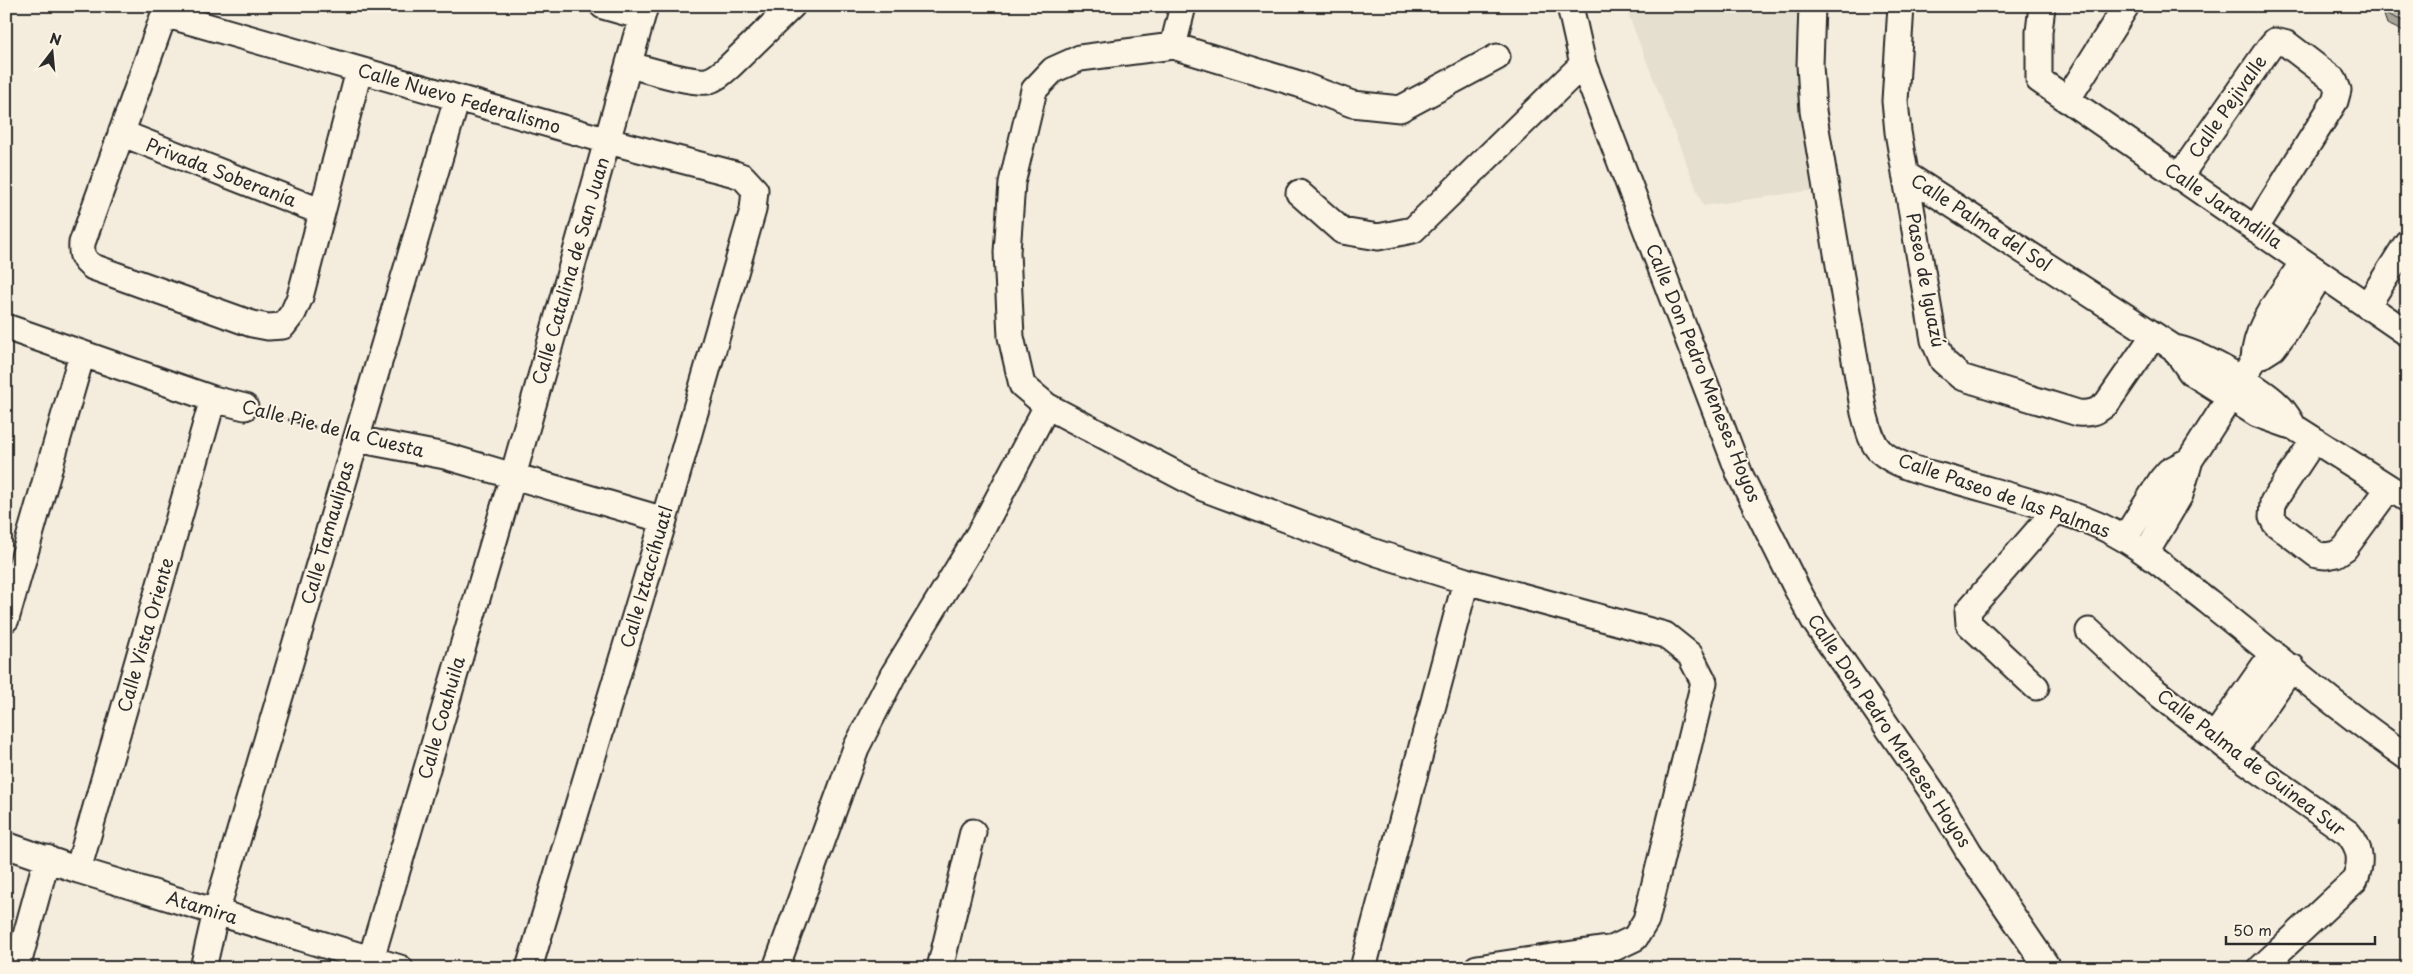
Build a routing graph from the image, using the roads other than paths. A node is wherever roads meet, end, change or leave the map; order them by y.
1 (603, 6) edge
2 (792, 6) edge
3 (1183, 6) edge
4 (1570, 6) edge
5 (1812, 6) edge
6 (1901, 6) edge
7 (2042, 6) edge
8 (2126, 6) edge
9 (165, 10) edge
10 (644, 12) edge
11 (1173, 46) junction
12 (1497, 57) dead end
13 (1583, 64) junction
14 (630, 65) junction
15 (359, 71) junction
16 (457, 99) junction
17 (2067, 100) junction
18 (121, 133) junction
19 (608, 142) junction
20 (1905, 174) junction
21 (2179, 177) junction
22 (752, 184) joint
23 (1299, 193) dead end
24 (322, 212) junction
25 (2255, 229) junction
26 (2407, 243) edge
27 (2312, 268) junction
28 (2367, 306) junction
29 (6, 327) edge
30 (2407, 333) edge
31 (2164, 341) junction
32 (82, 354) junction
33 (2242, 379) junction
34 (213, 399) junction
35 (1047, 406) junction
36 (245, 407) road end
37 (356, 438) junction
38 (2314, 440) junction
39 (2190, 460) junction
40 (512, 476) junction
41 (2398, 494) edge
42 (2056, 510) junction
43 (664, 520) junction
44 (2125, 538) junction
45 (2146, 553) junction
46 (1466, 581) junction
47 (6, 619) edge
48 (2089, 631) dead end
49 (2282, 660) junction
50 (2036, 687) dead end
51 (2224, 744) junction
52 (2407, 756) edge
53 (973, 832) dead end
54 (6, 845) edge
55 (47, 858) junction
56 (78, 870) junction
57 (216, 912) junction
58 (371, 960) junction
59 (17, 968) edge
60 (203, 968) edge
61 (400, 968) edge
62 (529, 968) edge
63 (776, 968) edge
64 (940, 968) edge
65 (1363, 968) edge
66 (1477, 968) edge
67 (2048, 968) edge
68 (2261, 968) edge

1 - 10 street
2 - 14 street
3 - 11 street
4 - 13 street, Calle Don Pedro Meneses Hoyos
5 - 42 street, Calle Paseo de las Palmas
6 - 20 street, Calle Palma del Sol
7 - 17 street, Calle Jarandilla
8 - 17 street
9 - 15 street, Calle Nuevo Federalismo
9 - 18 street
10 - 14 street, Calle Catalina de San Juan
11 - 12 street
11 - 35 street
13 - 23 street
13 - 67 street, Calle Don Pedro Meneses Hoyos
14 - 19 street, Calle Catalina de San Juan
15 - 16 street, Calle Nuevo Federalismo
15 - 24 street
16 - 19 street, Calle Nuevo Federalismo
16 - 37 street, Calle Tamaulipas
17 - 21 street, Calle Jarandilla
18 - 24 street, Privada Soberanía
18 - 24 street
19 - 22 street, Calle Nuevo Federalismo
19 - 40 street, Calle Catalina de San Juan
20 - 31 street, Calle Palma del Sol
20 - 31 street, Paseo de Iguazú
21 - 25 street, Calle Jarandilla
21 - 25 street, Calle Pejivalle
22 - 43 street, Calle Iztaccíhuatl
25 - 27 street, Calle Jarandilla
26 - 28 street
27 - 28 street, Calle Jarandilla
27 - 33 street
28 - 30 street, Calle Jarandilla
29 - 32 street, Calle Pie de la Cuesta
31 - 33 street, Calle Palma del Sol
32 - 34 street, Calle Pie de la Cuesta
32 - 47 street
33 - 38 street, Calle Palma del Sol
33 - 39 street
34 - 36 street, Calle Pie de la Cuesta
34 - 56 street, Calle Vista Oriente
35 - 46 street
35 - 63 street
37 - 40 street, Calle Pie de la Cuesta
37 - 57 street, Calle Tamaulipas
38 - 41 street, Calle Palma del Sol
38 - 41 street
39 - 44 street
39 - 45 street
40 - 43 street, Calle Pie de la Cuesta
40 - 58 street, Calle Coahuila
42 - 44 street, Calle Paseo de las Palmas
42 - 50 street
43 - 62 street, Calle Iztaccíhuatl
44 - 45 street, Calle Paseo de las Palmas
45 - 49 street, Calle Paseo de las Palmas
46 - 65 street
46 - 66 street
48 - 51 street, Calle Palma de Guinea Sur
49 - 51 street
49 - 52 street, Calle Paseo de las Palmas
51 - 68 street, Calle Palma de Guinea Sur
53 - 64 street
54 - 55 street, Atamira
55 - 56 street, Atamira
55 - 59 street
56 - 57 street, Atamira
57 - 58 street, Atamira
57 - 60 street, Calle Tamaulipas
58 - 61 street, Atamira

